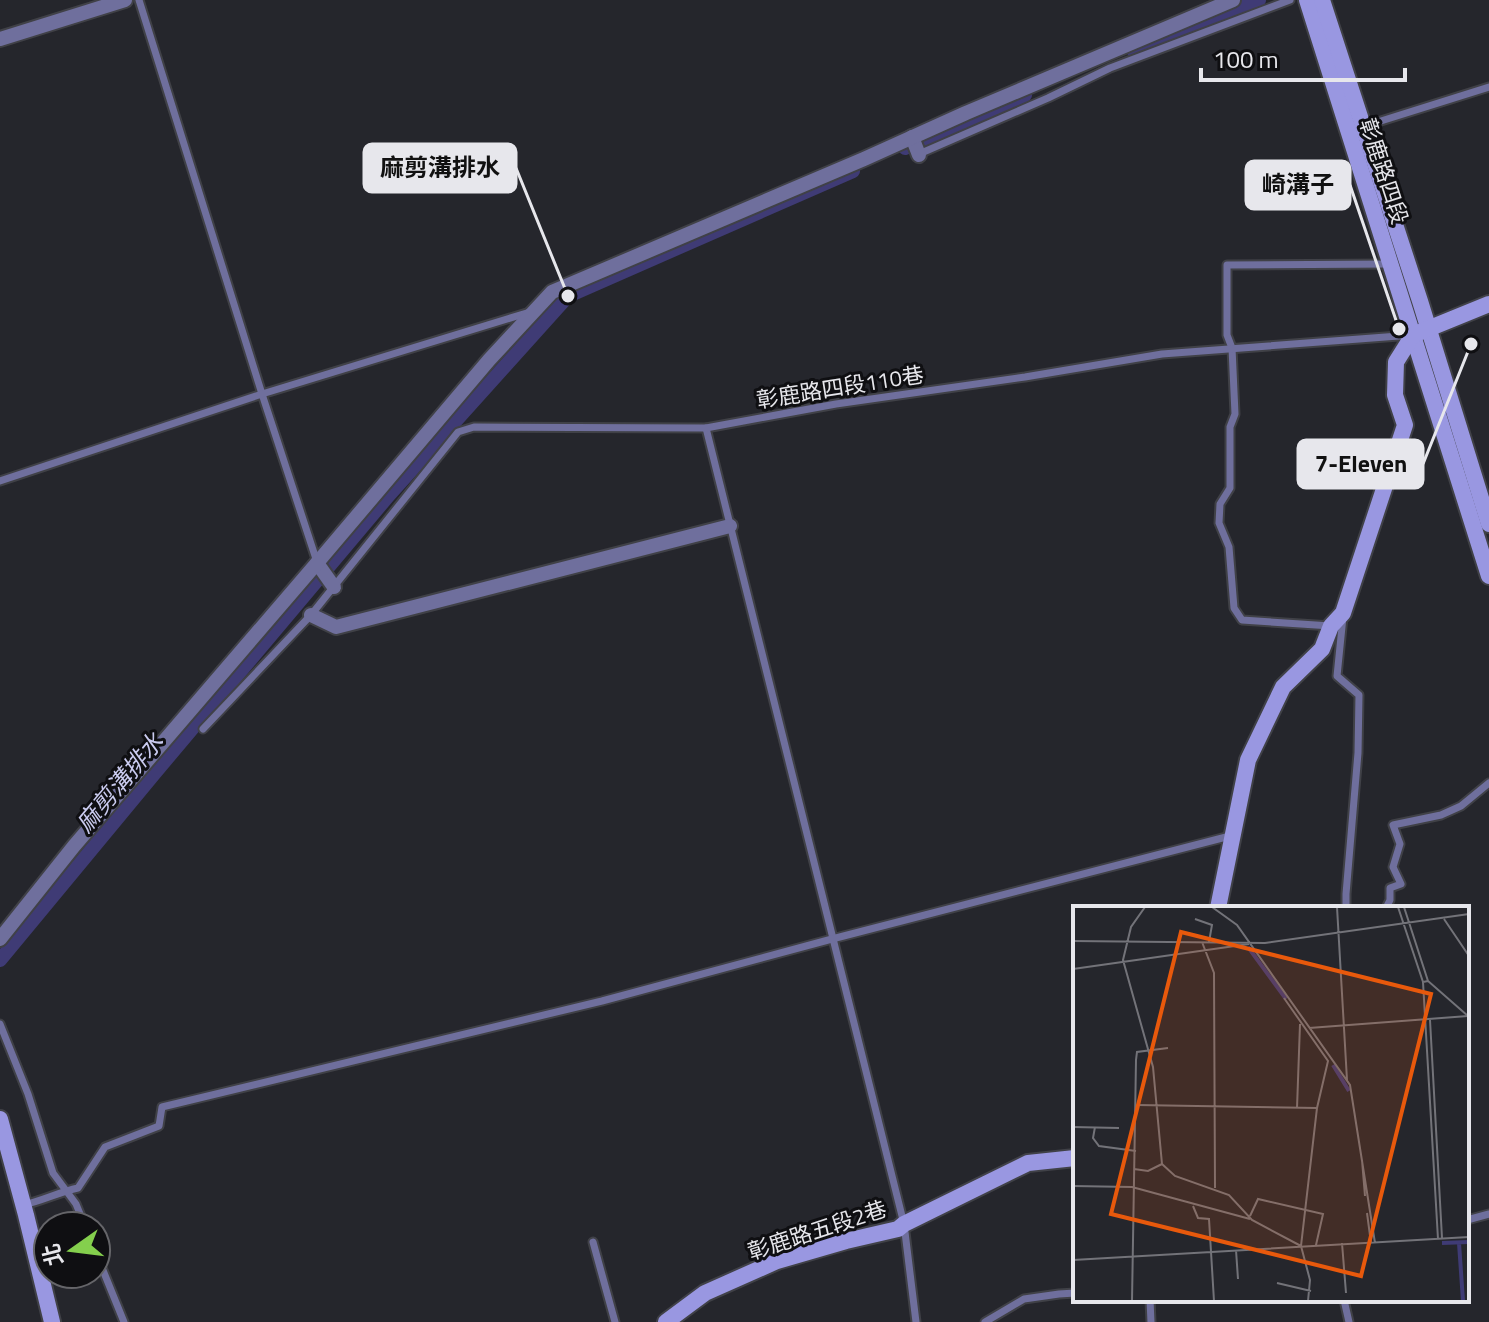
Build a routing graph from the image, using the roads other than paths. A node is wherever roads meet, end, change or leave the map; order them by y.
1 (125, 0) edge
2 (139, 0) edge
3 (1233, 0) edge
4 (1290, 0) edge
5 (1307, 0) edge
6 (1322, 0) edge
7 (0, 39) edge
8 (1489, 87) edge
9 (1356, 130) junction
10 (912, 137) junction
11 (919, 155) joint
12 (1391, 264) junction
13 (1489, 304) edge
14 (1413, 305) junction
15 (536, 310) junction
16 (1421, 332) junction
17 (1232, 348) junction
18 (262, 394) junction
19 (706, 428) junction
20 (0, 481) edge
21 (1489, 524) edge
22 (730, 526) junction
23 (317, 563) junction
24 (1489, 576) edge
25 (337, 583) junction
26 (1343, 613) junction
27 (311, 615) junction
28 (1331, 626) junction
29 (203, 729) dead end
30 (1489, 783) edge
31 (1232, 836) junction
32 (1218, 906) edge
33 (1346, 906) edge
34 (1387, 906) edge
35 (0, 939) edge
36 (832, 939) junction
37 (0, 1024) edge
38 (0, 1119) edge
39 (1073, 1158) edge
40 (7, 1172) edge
41 (66, 1190) junction
42 (23, 1205) junction
43 (78, 1210) edge
44 (1489, 1214) edge
45 (1469, 1219) edge
46 (904, 1224) junction
47 (593, 1242) dead end
48 (111, 1290) edge
49 (1073, 1293) edge
50 (1150, 1302) edge
51 (1344, 1302) edge
52 (52, 1322) edge
53 (124, 1322) edge
54 (615, 1322) edge
55 (666, 1322) edge
56 (916, 1322) edge
57 (985, 1322) edge
58 (1151, 1322) edge
59 (1349, 1322) edge

1 - 7 street
2 - 18 lane
3 - 10 street
4 - 11 lane
5 - 9 street, 彰鹿路四段
6 - 9 street, 彰鹿路四段
8 - 9 lane
9 - 12 street, 彰鹿路四段
9 - 14 street, 彰鹿路四段
10 - 11 street
10 - 15 street
12 - 14 street, 彰鹿路四段
12 - 17 lane
13 - 16 street
14 - 16 street
15 - 18 lane
15 - 23 street
16 - 17 lane, 彰鹿路四段110巷
16 - 21 street
16 - 24 street
16 - 26 street
17 - 19 lane, 彰鹿路四段110巷
17 - 28 lane
18 - 20 lane
18 - 23 lane
19 - 22 lane
19 - 25 lane, 彰鹿路四段110巷
22 - 27 street
22 - 36 lane
23 - 25 street
23 - 35 street
25 - 27 lane
26 - 28 street
26 - 33 lane
27 - 29 lane
28 - 31 street
30 - 34 lane
31 - 32 street
31 - 36 lane
36 - 41 lane
36 - 46 lane
37 - 41 lane
38 - 40 street
39 - 46 street, 彰鹿路五段2巷
40 - 42 street
41 - 42 lane
41 - 43 lane
42 - 52 street
44 - 45 lane
46 - 55 street, 彰鹿路五段2巷
46 - 56 lane
47 - 54 lane
48 - 53 lane
49 - 57 lane
50 - 58 lane
51 - 59 lane

